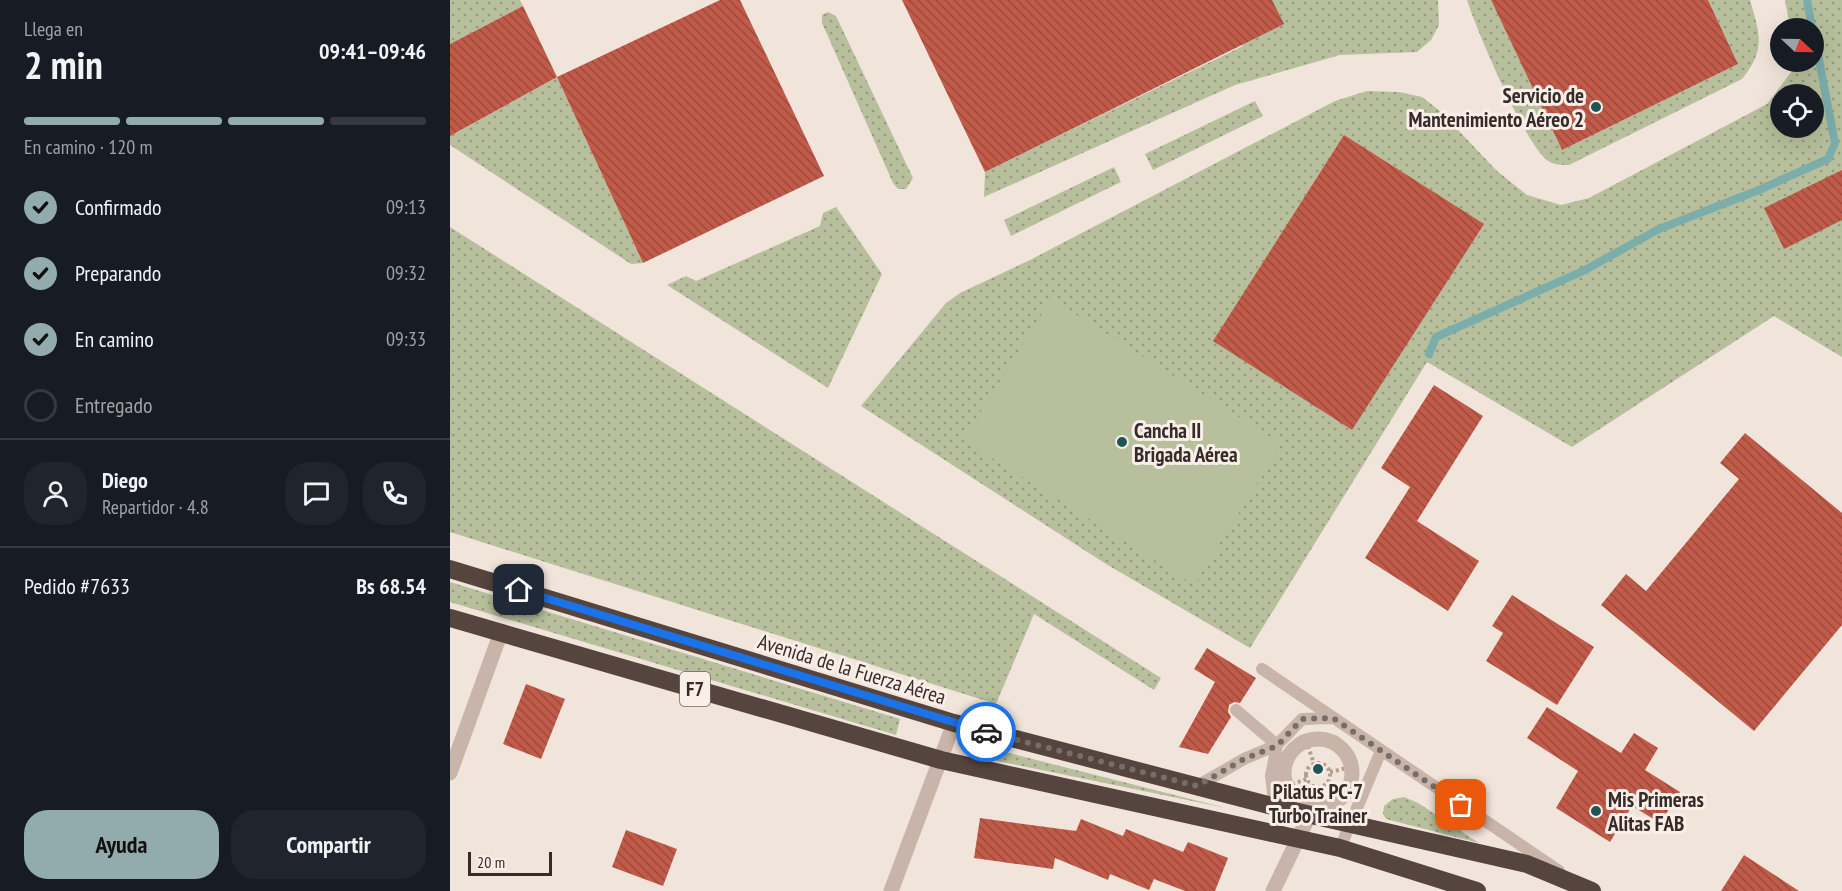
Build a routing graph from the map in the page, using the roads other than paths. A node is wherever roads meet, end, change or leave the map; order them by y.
1 (450, 569) edge
2 (450, 618) edge
3 (501, 632) junction
4 (1262, 669) dead end
5 (1236, 710) dead end
6 (1333, 718) junction
7 (954, 723) junction
8 (1277, 746) junction
9 (1381, 751) junction
10 (941, 760) junction
11 (450, 773) edge
12 (1288, 784) joint
13 (1197, 786) junction
14 (1276, 807) junction
15 (1310, 814) junction
16 (1350, 824) junction
17 (1278, 834) junction
18 (1298, 838) junction
19 (1340, 848) junction
20 (1586, 888) edge
21 (891, 891) edge
22 (1273, 891) edge
23 (1477, 891) edge

1 - 7 highway, Avenida de la Fuerza Aérea / F7
2 - 3 highway, F7
3 - 10 highway, F7
3 - 11 street
4 - 6 lane
5 - 8 lane
6 - 8 lane
6 - 9 lane
7 - 10 street
7 - 13 highway, Avenida de la Fuerza Aérea / F7
8 - 13 lane
8 - 14 lane
9 - 16 lane
9 - 20 lane
10 - 17 highway, F7
10 - 21 street
12 - 12 street
13 - 14 highway, Avenida de la Fuerza Aérea / F7
14 - 15 highway, Avenida de la Fuerza Aérea / F7
14 - 17 lane
15 - 16 highway, Avenida de la Fuerza Aérea / F7
15 - 18 street
16 - 19 lane
16 - 20 highway, Avenida de la Fuerza Aérea / F7
17 - 18 highway, F7
18 - 19 highway, F7
18 - 22 street
19 - 23 highway, F7

